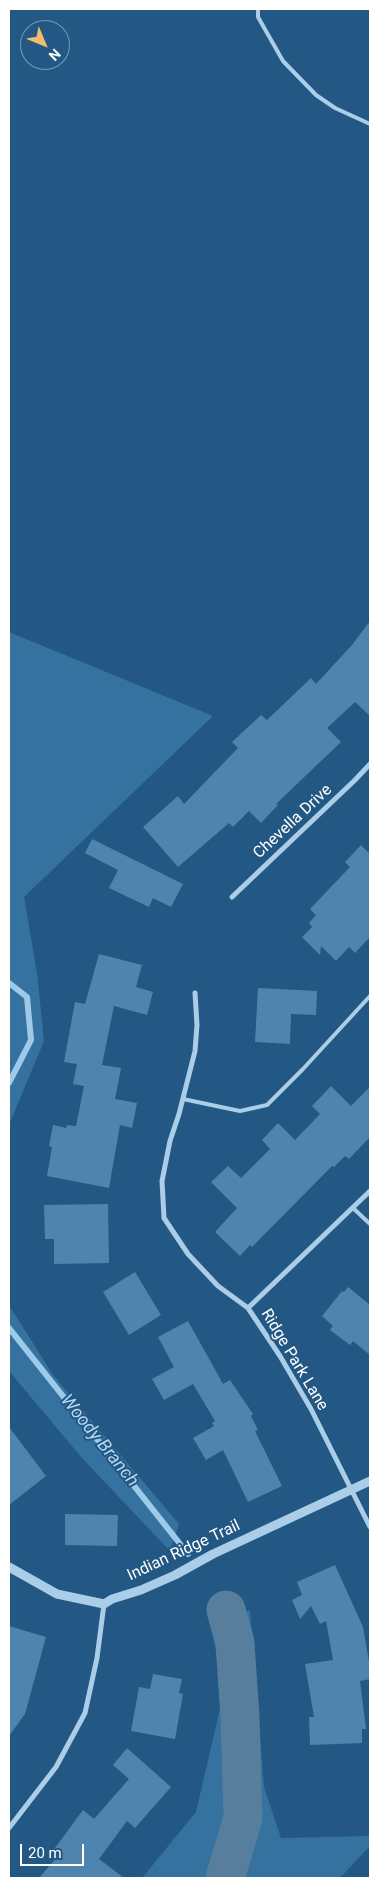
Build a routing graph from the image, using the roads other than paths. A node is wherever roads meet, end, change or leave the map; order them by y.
1 (258, 9) edge
2 (370, 124) edge
3 (370, 764) edge
4 (232, 898) dead end
5 (195, 993) dead end
6 (370, 996) edge
7 (183, 1098) junction
8 (370, 1192) edge
9 (353, 1208) junction
10 (370, 1224) edge
11 (248, 1308) junction
12 (370, 1481) edge
13 (352, 1490) junction
14 (370, 1526) edge
15 (9, 1567) edge
16 (104, 1604) junction
17 (9, 1828) edge

1 - 2 lane
3 - 4 street, Chevella Drive
5 - 7 street, Ridge Park Lane
6 - 7 lane
7 - 11 street, Ridge Park Lane
8 - 9 street
9 - 10 lane
9 - 11 street
11 - 13 street, Ridge Park Lane
12 - 13 street, Indian Ridge Trail
13 - 14 street, Ridge Park Lane
13 - 16 street, Indian Ridge Trail
15 - 16 street
16 - 17 street

